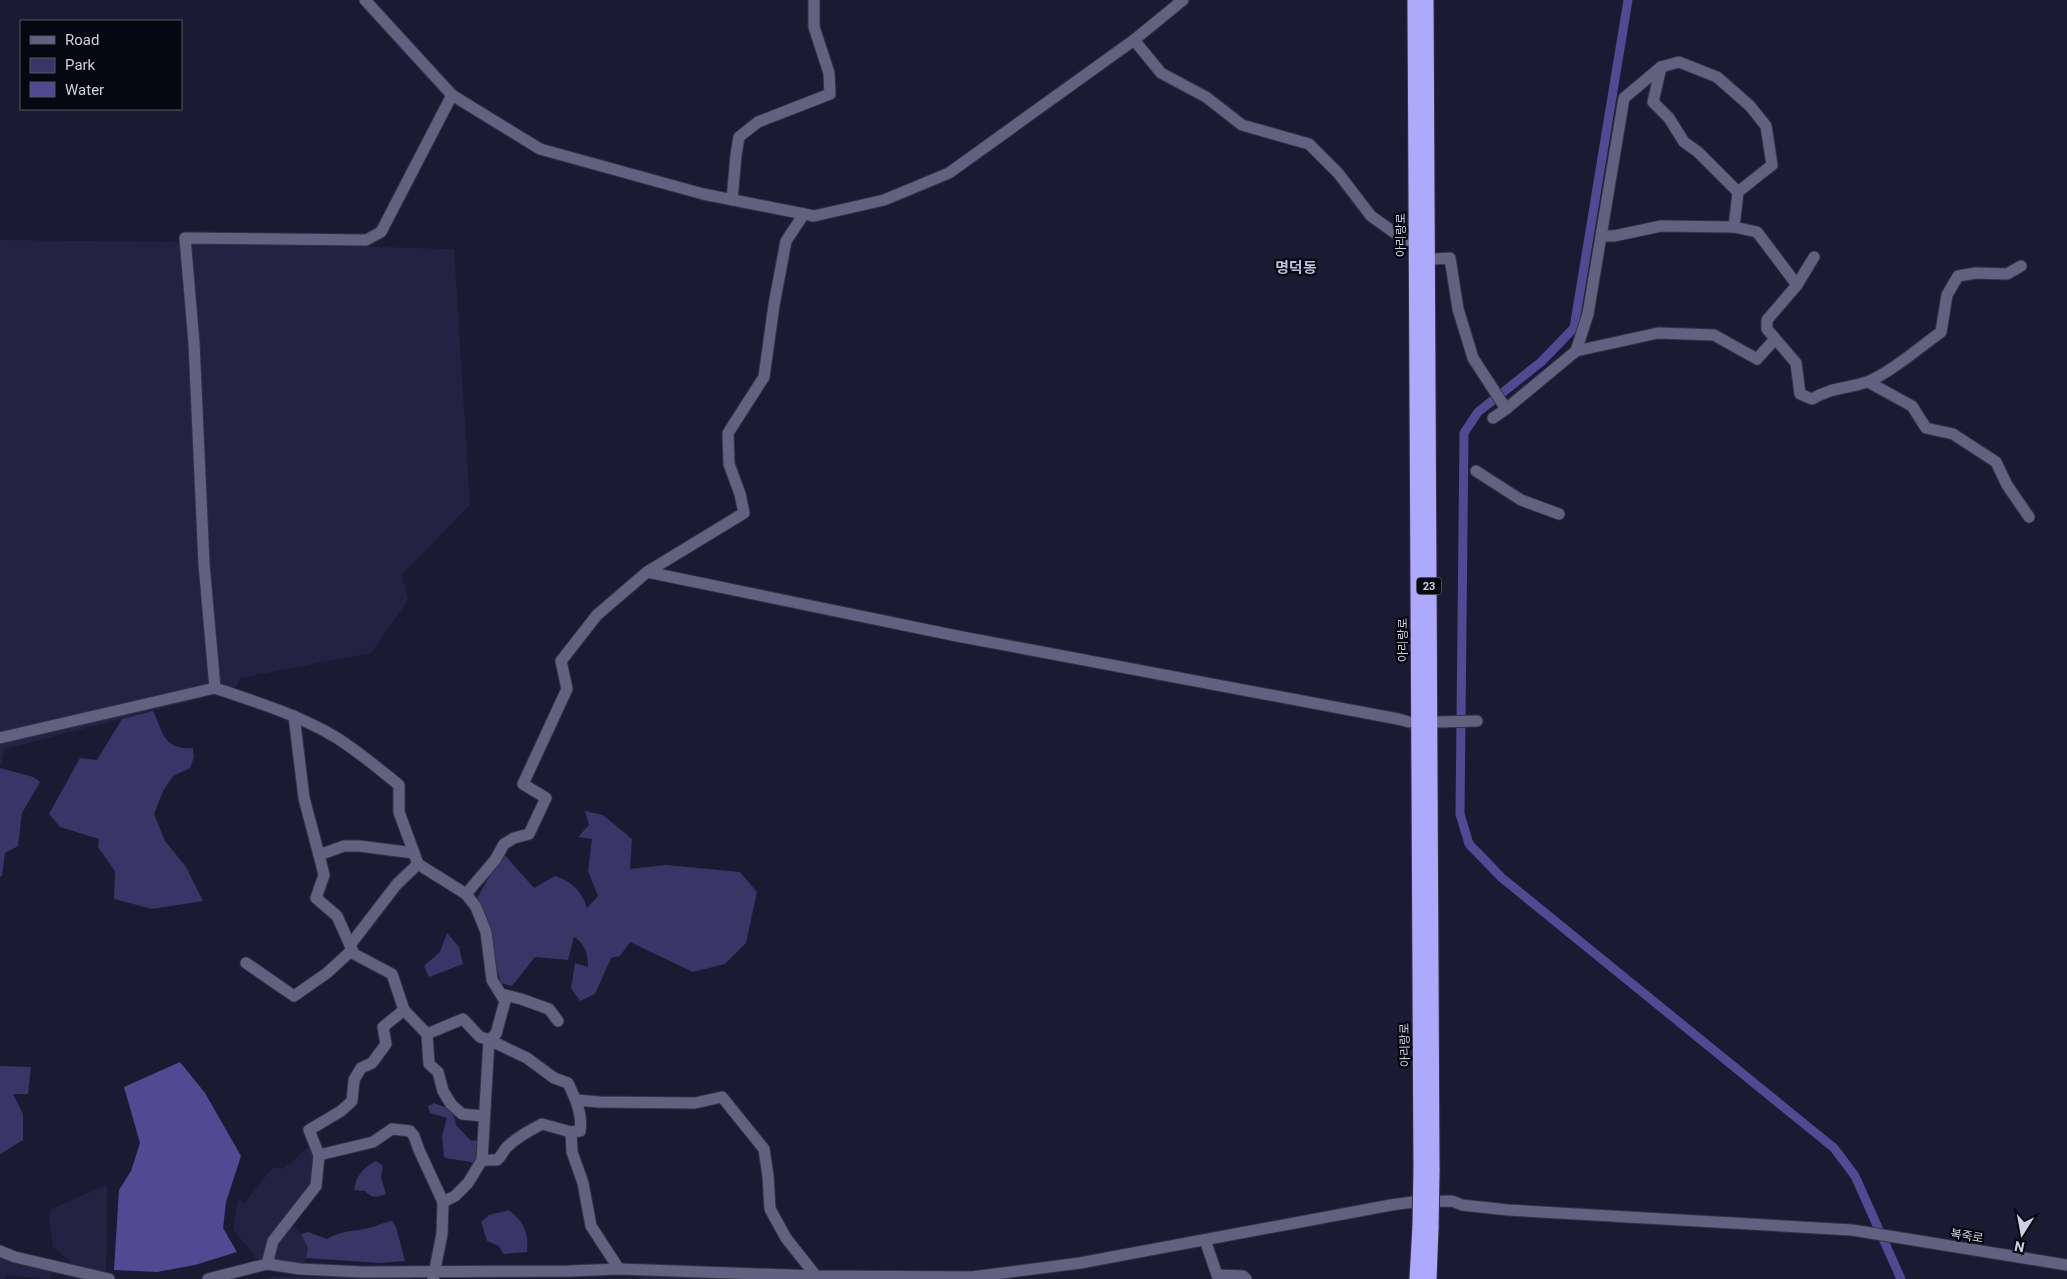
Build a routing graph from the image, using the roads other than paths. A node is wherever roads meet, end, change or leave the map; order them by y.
1 (366, 0) edge
2 (814, 0) edge
3 (1183, 0) edge
4 (1415, 0) edge
5 (1426, 0) edge
6 (1134, 40) junction
7 (1661, 67) junction
8 (452, 96) junction
9 (1738, 192) junction
10 (732, 200) junction
11 (804, 214) junction
12 (1734, 227) junction
13 (1601, 236) junction
14 (1406, 242) dead end
15 (1814, 257) dead end
16 (1434, 258) dead end
17 (2021, 266) dead end
18 (1797, 285) junction
19 (1776, 339) junction
20 (1576, 351) junction
21 (1868, 382) junction
22 (1504, 407) junction
23 (1493, 418) dead end
24 (1476, 471) dead end
25 (1559, 514) dead end
26 (2029, 517) dead end
27 (646, 572) junction
28 (215, 688) junction
29 (294, 716) junction
30 (1409, 722) dead end
31 (1437, 722) dead end
32 (1474, 722) dead end
33 (0, 738) edge
34 (319, 855) junction
35 (416, 858) junction
36 (466, 894) junction
37 (351, 948) junction
38 (246, 963) dead end
39 (501, 994) junction
40 (404, 1010) junction
41 (558, 1021) dead end
42 (426, 1034) junction
43 (489, 1040) junction
44 (576, 1100) junction
45 (483, 1116) junction
46 (571, 1132) junction
47 (319, 1155) junction
48 (482, 1160) junction
49 (1426, 1170) junction
50 (443, 1202) junction
51 (1425, 1227) junction
52 (1205, 1240) junction
53 (0, 1251) edge
54 (267, 1264) junction
55 (2067, 1265) edge
56 (620, 1269) junction
57 (433, 1274) edge
58 (816, 1276) junction
59 (999, 1276) edge
60 (109, 1279) edge
61 (208, 1279) edge
62 (1246, 1279) edge
63 (1417, 1279) edge
64 (1429, 1279) edge

1 - 8 street
2 - 10 street
3 - 6 street
4 - 49 highway, 아리랑로 / 23
5 - 49 highway, 아리랑로 / 23
6 - 11 street
6 - 14 street
7 - 9 street
7 - 9 street
7 - 13 street
8 - 10 street
8 - 28 street
9 - 12 street
10 - 11 street
11 - 27 street
12 - 13 street
12 - 18 street
13 - 20 street
15 - 18 street
16 - 22 street
17 - 21 street
18 - 19 street
19 - 20 street
19 - 21 street
20 - 22 street
21 - 26 street
22 - 23 street
24 - 25 street
27 - 30 street
27 - 36 street
28 - 29 street
28 - 33 street
29 - 34 street
29 - 35 street
31 - 32 street
34 - 35 street
34 - 37 street
35 - 36 street
35 - 37 street
36 - 39 street
37 - 38 street
37 - 40 street
39 - 41 street
39 - 43 street
40 - 42 street
40 - 47 street
42 - 43 street
42 - 45 street
43 - 44 street
43 - 45 street
44 - 46 street
44 - 58 street
45 - 48 street
46 - 48 street
46 - 56 street
47 - 50 street
47 - 54 street
48 - 50 street
49 - 51 highway, 아리랑로 / 23, bridge
50 - 57 street
51 - 63 highway, 아리랑로 / 23
51 - 64 highway, 아리랑로 / 23
52 - 55 street, 복죽로
52 - 59 street, 복죽로
52 - 62 street
53 - 60 street
54 - 57 street, 복죽로
54 - 61 street
56 - 57 street, 복죽로
56 - 58 street, 복죽로
58 - 59 street, 복죽로

